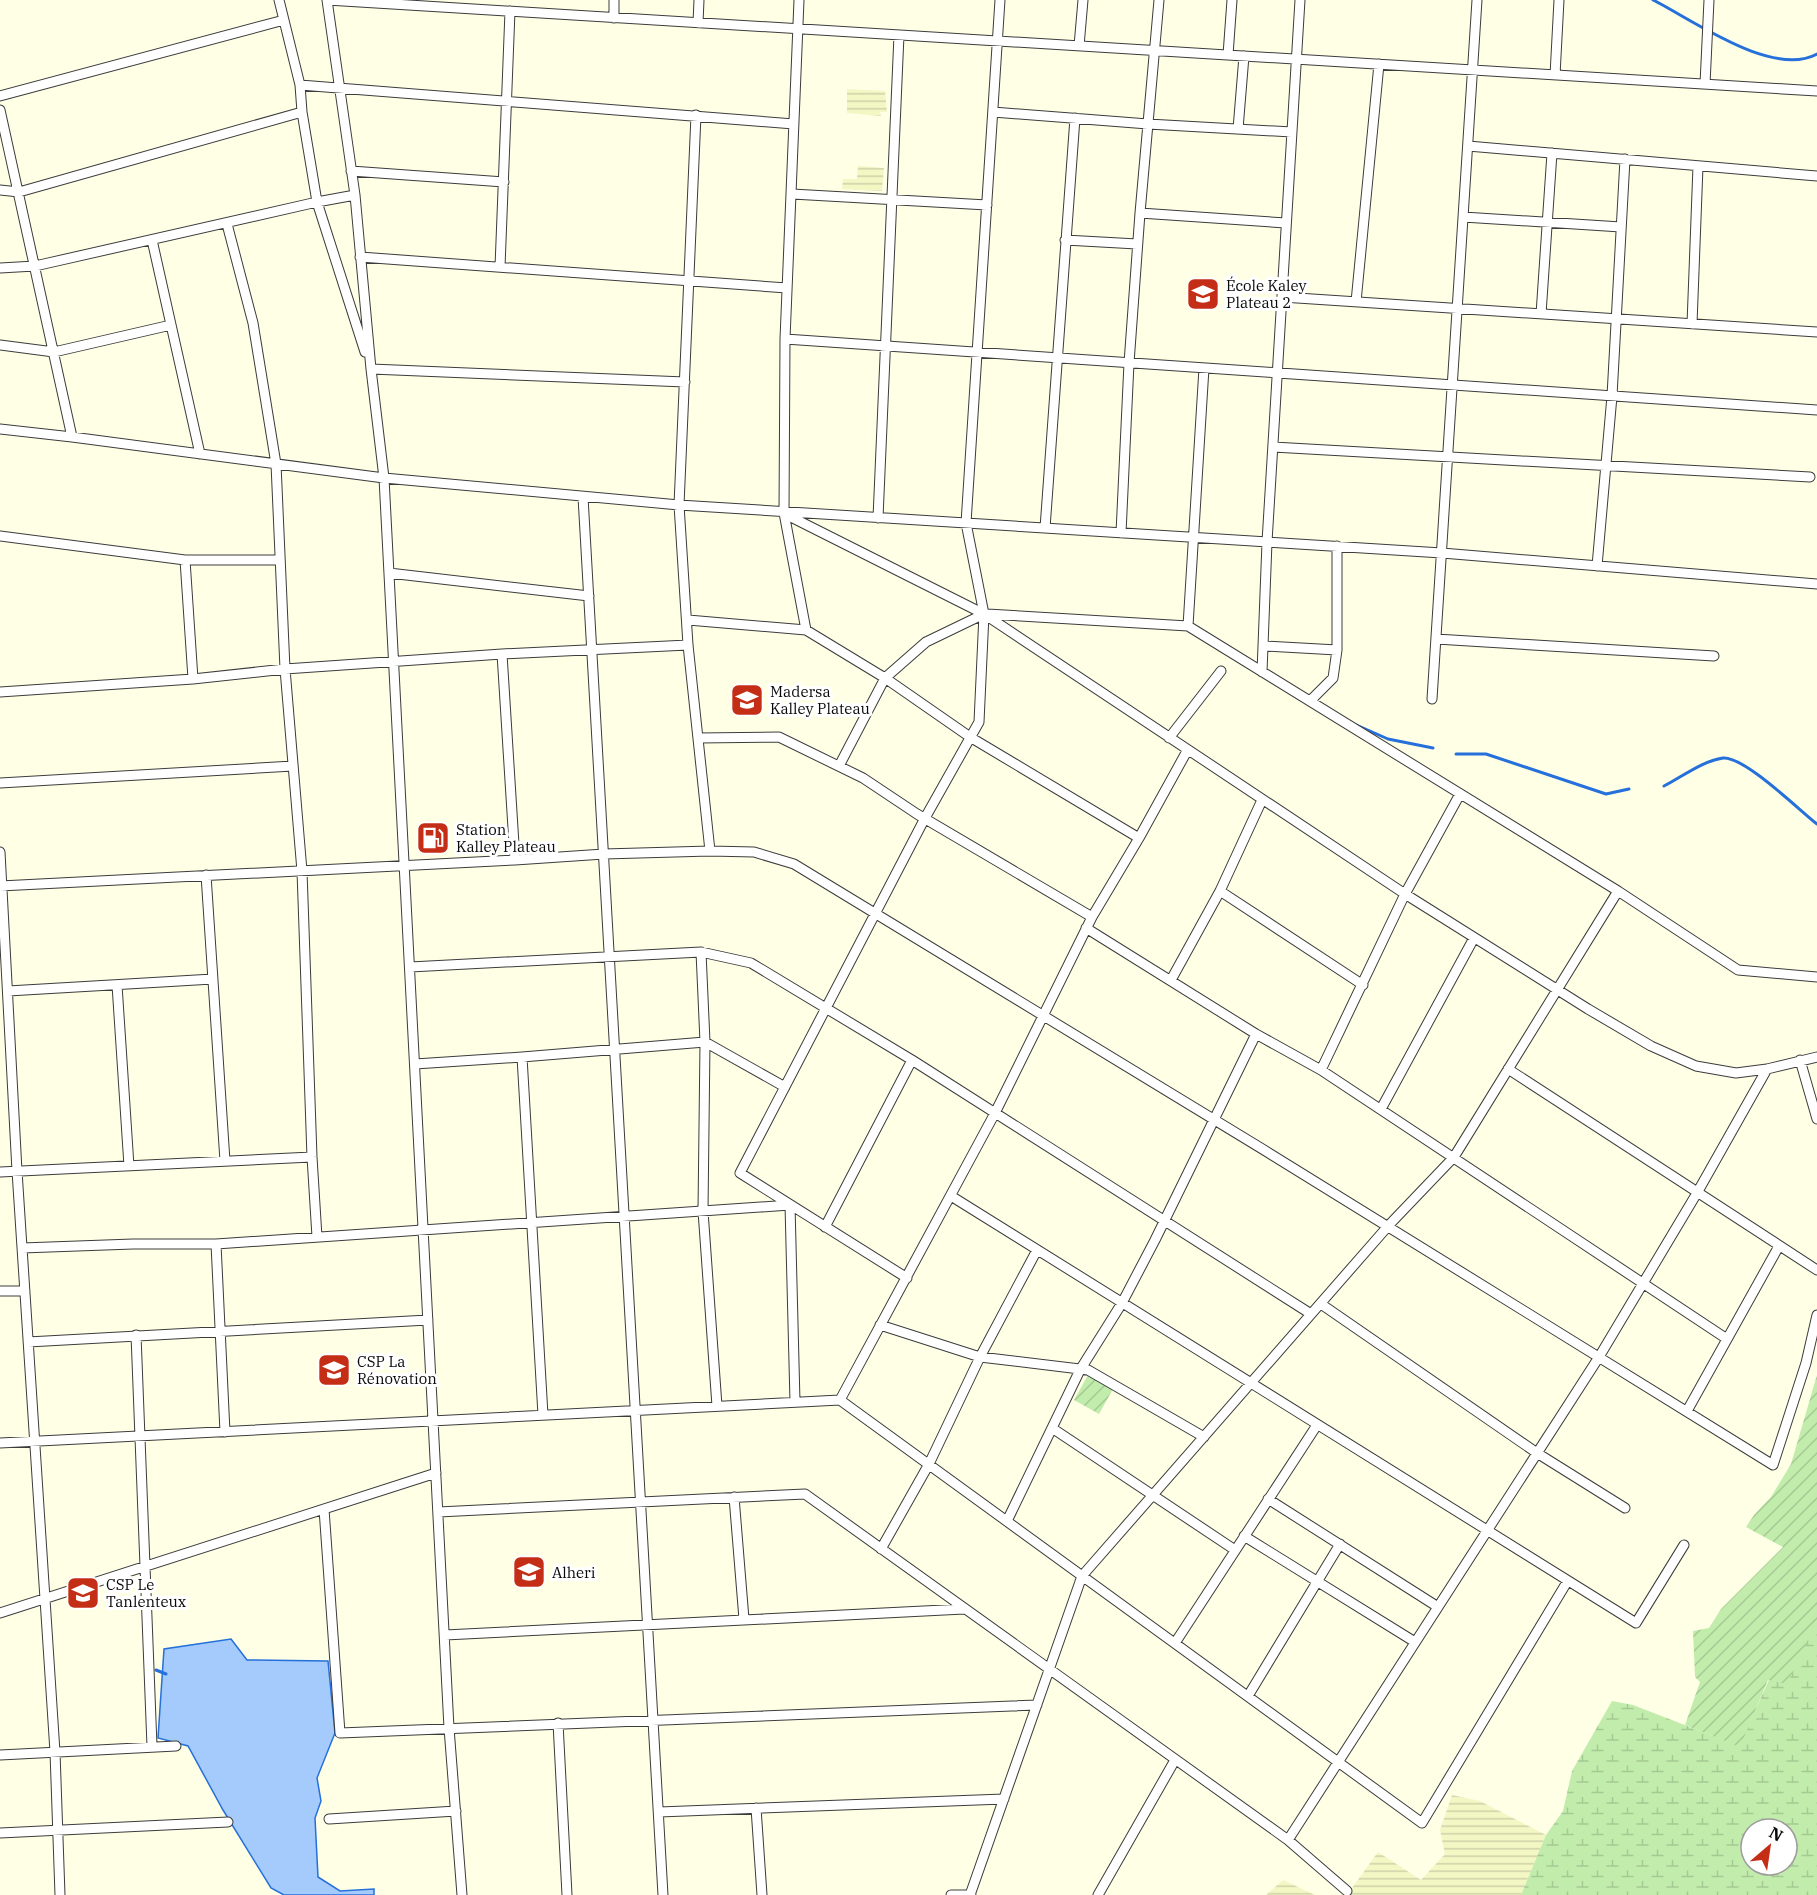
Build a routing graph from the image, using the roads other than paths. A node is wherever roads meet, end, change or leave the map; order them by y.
1 (279, 0) edge
2 (327, 0) edge
3 (614, 0) edge
4 (699, 0) edge
5 (799, 0) edge
6 (1000, 0) edge
7 (1083, 0) edge
8 (1159, 0) edge
9 (1232, 0) edge
10 (1300, 0) edge
11 (1477, 0) edge
12 (1559, 0) edge
13 (1709, 0) edge
14 (438, 4) edge
15 (510, 11) junction
16 (614, 18) junction
17 (284, 20) junction
18 (698, 23) junction
19 (797, 29) junction
20 (899, 35) junction
21 (998, 41) junction
22 (1079, 46) junction
23 (1154, 51) junction
24 (1228, 55) junction
25 (1244, 56) junction
26 (1297, 59) junction
27 (1379, 64) junction
28 (1473, 70) junction
29 (1555, 75) junction
30 (1705, 84) junction
31 (300, 85) junction
32 (338, 88) junction
33 (1817, 91) edge
34 (0, 96) edge
35 (507, 102) junction
36 (302, 112) junction
37 (993, 112) junction
38 (0, 114) edge
39 (696, 115) junction
40 (1076, 118) junction
41 (795, 124) junction
42 (1148, 124) junction
43 (1239, 129) junction
44 (1292, 132) junction
45 (1468, 146) junction
46 (1552, 153) junction
47 (1624, 159) junction
48 (1698, 166) junction
49 (351, 171) junction
50 (1817, 176) edge
51 (504, 182) junction
52 (0, 190) edge
53 (20, 192) junction
54 (792, 194) junction
55 (355, 195) junction
56 (892, 200) junction
57 (317, 202) junction
58 (987, 205) junction
59 (1140, 213) junction
60 (1463, 217) junction
61 (1286, 223) junction
62 (1548, 223) junction
63 (227, 224) junction
64 (1621, 227) junction
65 (152, 240) junction
66 (1065, 240) junction
67 (1137, 244) junction
68 (360, 257) junction
69 (35, 266) junction
70 (0, 267) edge
71 (501, 267) junction
72 (689, 281) junction
73 (787, 288) junction
74 (1282, 297) junction
75 (1356, 302) junction
76 (1457, 309) junction
77 (1541, 314) junction
78 (1616, 319) junction
79 (1692, 324) junction
80 (171, 325) junction
81 (1817, 332) edge
82 (785, 339) junction
83 (0, 345) edge
84 (886, 346) junction
85 (54, 352) junction
86 (977, 352) junction
87 (1058, 358) junction
88 (1129, 363) junction
89 (1204, 368) junction
90 (371, 369) junction
91 (1278, 373) junction
92 (685, 382) junction
93 (1453, 386) junction
94 (1612, 396) junction
95 (1817, 411) edge
96 (0, 429) edge
97 (72, 436) junction
98 (1273, 447) junction
99 (200, 454) junction
100 (1448, 458) junction
101 (276, 464) junction
102 (1606, 465) junction
103 (1810, 477) dead end
104 (384, 478) junction
105 (583, 496) junction
106 (679, 506) junction
107 (784, 513) junction
108 (878, 518) junction
109 (966, 523) junction
110 (1045, 528) junction
111 (1121, 533) junction
112 (0, 536) edge
113 (1194, 536) junction
114 (1267, 542) junction
115 (1338, 546) junction
116 (1442, 553) junction
117 (185, 560) junction
118 (279, 560) junction
119 (1597, 566) junction
120 (389, 573) junction
121 (1817, 584) edge
122 (589, 596) junction
123 (984, 614) junction
124 (688, 620) junction
125 (1188, 627) junction
126 (806, 630) junction
127 (1436, 639) junction
128 (688, 645) junction
129 (1264, 646) junction
130 (592, 650) junction
131 (1337, 650) junction
132 (502, 654) junction
133 (1714, 657) dead end
134 (394, 662) junction
135 (285, 669) junction
136 (1221, 671) dead end
137 (1262, 672) junction
138 (885, 678) junction
139 (193, 679) junction
140 (0, 692) edge
141 (1432, 699) dead end
142 (1310, 701) junction
143 (970, 737) junction
144 (698, 738) junction
145 (1169, 738) junction
146 (1187, 751) junction
147 (293, 766) junction
148 (838, 766) junction
149 (0, 783) edge
150 (1460, 794) junction
151 (1262, 800) junction
152 (925, 818) junction
153 (1139, 838) junction
154 (710, 851) junction
155 (0, 852) edge
156 (604, 854) junction
157 (515, 860) junction
158 (404, 866) junction
159 (302, 871) junction
160 (206, 875) junction
161 (1, 886) edge
162 (1220, 891) junction
163 (1618, 891) junction
164 (1405, 894) junction
165 (876, 914) junction
166 (1092, 917) junction
167 (1086, 928) junction
168 (1474, 938) junction
169 (701, 952) junction
170 (610, 957) junction
171 (410, 967) junction
172 (1817, 977) edge
173 (213, 979) junction
174 (1171, 980) junction
175 (117, 984) junction
176 (1363, 985) junction
177 (1557, 990) junction
178 (8, 991) junction
179 (826, 1009) junction
180 (1044, 1015) junction
181 (1256, 1034) junction
182 (705, 1042) junction
183 (615, 1050) junction
184 (1817, 1057) edge
185 (522, 1058) junction
186 (912, 1060) junction
187 (1800, 1060) junction
188 (415, 1064) junction
189 (1508, 1069) junction
190 (1767, 1069) junction
191 (1321, 1070) junction
192 (785, 1087) junction
193 (1380, 1109) junction
194 (995, 1113) junction
195 (1817, 1119) edge
196 (1215, 1120) junction
197 (312, 1157) junction
198 (1454, 1158) junction
199 (225, 1161) junction
200 (129, 1166) junction
201 (17, 1171) junction
202 (0, 1172) edge
203 (1697, 1193) junction
204 (951, 1196) junction
205 (790, 1205) junction
206 (703, 1211) junction
207 (625, 1216) junction
208 (1164, 1221) junction
209 (532, 1223) junction
210 (1389, 1226) junction
211 (825, 1227) junction
212 (423, 1230) junction
213 (318, 1237) junction
214 (216, 1244) junction
215 (1779, 1246) junction
216 (22, 1248) junction
217 (1037, 1250) junction
218 (1817, 1270) edge
219 (907, 1278) junction
220 (1643, 1283) junction
221 (0, 1291) edge
222 (25, 1291) junction
223 (1122, 1303) junction
224 (1321, 1304) junction
225 (1311, 1314) junction
226 (1817, 1315) edge
227 (428, 1320) junction
228 (880, 1325) junction
229 (220, 1330) junction
230 (136, 1335) junction
231 (1727, 1339) junction
232 (28, 1342) junction
233 (980, 1357) junction
234 (1599, 1357) junction
235 (1080, 1370) junction
236 (1251, 1383) junction
237 (840, 1400) junction
238 (795, 1402) junction
239 (717, 1406) junction
240 (636, 1410) junction
241 (1687, 1411) junction
242 (543, 1415) junction
243 (433, 1421) junction
244 (1317, 1425) junction
245 (1052, 1428) junction
246 (225, 1432) junction
247 (141, 1436) junction
248 (1204, 1437) junction
249 (35, 1442) junction
250 (0, 1443) edge
251 (1537, 1453) junction
252 (929, 1464) junction
253 (436, 1473) junction
254 (1153, 1495) junction
255 (734, 1497) junction
256 (1268, 1499) junction
257 (641, 1502) junction
258 (1625, 1508) dead end
259 (324, 1509) junction
260 (438, 1512) junction
261 (1007, 1521) junction
262 (1487, 1531) junction
263 (1244, 1536) junction
264 (1340, 1544) junction
265 (1684, 1545) dead end
266 (881, 1549) junction
267 (1235, 1550) junction
268 (144, 1565) junction
269 (1082, 1576) junction
270 (1317, 1581) junction
271 (1567, 1582) junction
272 (45, 1598) junction
273 (1438, 1607) junction
274 (964, 1609) junction
275 (0, 1612) edge
276 (744, 1619) junction
277 (648, 1624) junction
278 (445, 1635) junction
279 (1415, 1642) junction
280 (1175, 1643) junction
281 (1049, 1670) junction
282 (1248, 1696) junction
283 (1037, 1705) junction
284 (654, 1719) junction
285 (558, 1723) junction
286 (449, 1728) junction
287 (152, 1746) junction
288 (176, 1746) dead end
289 (55, 1752) junction
290 (0, 1755) edge
291 (1175, 1760) junction
292 (1338, 1762) junction
293 (1004, 1799) junction
294 (756, 1808) junction
295 (456, 1811) junction
296 (659, 1812) junction
297 (329, 1818) dead end
298 (228, 1821) dead end
299 (58, 1830) junction
300 (0, 1833) edge
301 (1288, 1840) junction
302 (1347, 1891) dead end
303 (60, 1895) edge
304 (462, 1895) edge
305 (567, 1895) edge
306 (663, 1895) edge
307 (762, 1895) edge
308 (951, 1895) edge
309 (970, 1895) edge
310 (1098, 1895) edge

1 - 17 street
2 - 14 street
2 - 32 street
3 - 16 street
4 - 18 street
5 - 19 street
6 - 21 street
7 - 22 street
8 - 23 street
9 - 24 street
10 - 26 street
11 - 28 street
12 - 29 street
13 - 30 street
14 - 15 street
15 - 16 street
15 - 35 street
16 - 18 street
17 - 31 street
17 - 34 street
18 - 19 street
19 - 20 street
19 - 41 street
20 - 21 street
20 - 56 street
21 - 22 street
21 - 37 street
22 - 23 street
23 - 24 street
23 - 42 street
24 - 25 street
25 - 26 street
25 - 43 street
26 - 27 street
26 - 44 street
27 - 28 street
27 - 75 street
28 - 29 street
28 - 45 street
29 - 30 street
30 - 33 street
31 - 32 street
31 - 36 street
32 - 35 street
32 - 49 street
35 - 39 street
35 - 51 street
36 - 53 street
36 - 57 street
37 - 40 street
37 - 58 street
38 - 53 street
39 - 41 street
39 - 72 street
40 - 42 street
40 - 66 street
41 - 54 street
42 - 43 street
42 - 59 street
43 - 44 street
44 - 61 street
45 - 46 street
45 - 60 street
46 - 47 street
46 - 62 street
47 - 48 street
47 - 64 street
48 - 50 street
48 - 79 street
49 - 51 street
49 - 55 street
51 - 71 street
52 - 53 street
53 - 69 street
54 - 56 street
54 - 73 street
55 - 57 street
55 - 68 street
56 - 58 street
56 - 84 street
57 - 63 street
57 - 90 street
58 - 86 street
59 - 61 street
59 - 67 street
60 - 62 street
60 - 76 street
61 - 74 street
62 - 64 street
62 - 77 street
63 - 65 street
63 - 101 street
64 - 78 street
65 - 69 street
65 - 80 street
66 - 67 street
66 - 87 street
67 - 88 street
68 - 71 street
68 - 90 street
69 - 70 street
69 - 85 street
71 - 72 street
72 - 73 street
72 - 92 street
73 - 82 street
74 - 75 street
74 - 91 street
75 - 76 street
76 - 77 street
76 - 93 street
77 - 78 street
78 - 79 street
78 - 94 street
79 - 81 street
80 - 85 street
80 - 99 street
82 - 84 street
82 - 107 street
83 - 85 street
84 - 86 street
84 - 108 street
85 - 97 street
86 - 87 street
86 - 109 street
87 - 88 street
87 - 110 street
88 - 89 street
88 - 111 street
89 - 91 street
89 - 113 street
90 - 92 street
90 - 104 street
91 - 93 street
91 - 98 street
92 - 106 street
93 - 94 street
93 - 100 street
94 - 95 street
94 - 102 street
96 - 97 street
97 - 99 street
98 - 100 street
98 - 114 street
99 - 101 street
100 - 102 street
100 - 116 street
101 - 104 street
101 - 118 street
102 - 103 street
102 - 119 street
104 - 105 street
104 - 120 street
105 - 106 street
105 - 122 street
106 - 107 street
106 - 124 street
107 - 108 street
107 - 123 street
107 - 126 street
108 - 109 street
109 - 110 street
109 - 123 street
110 - 111 street
111 - 113 street
112 - 117 street
113 - 114 street
113 - 125 street
114 - 115 street
114 - 129 street
115 - 116 street
115 - 131 street
116 - 119 street
116 - 127 street
117 - 118 street
117 - 139 street
118 - 135 street
119 - 121 street
120 - 122 street
120 - 134 street
122 - 130 street
123 - 125 street
123 - 138 street
123 - 143 street
123 - 145 street
124 - 126 street
124 - 128 street
125 - 137 street
126 - 138 street
127 - 133 street
127 - 141 street
128 - 130 street
128 - 144 street
129 - 131 street
129 - 137 street
130 - 132 street
130 - 156 street
131 - 142 street
132 - 134 street
132 - 157 street
134 - 135 street
134 - 158 street
135 - 139 street
135 - 147 street
136 - 145 street
137 - 142 street
138 - 143 street
138 - 148 street
139 - 140 street
142 - 150 street
143 - 152 street
143 - 153 street
144 - 148 street
144 - 154 street
145 - 146 street
146 - 151 street
146 - 153 street
147 - 149 street
147 - 159 street
148 - 152 street
150 - 163 street
150 - 164 street
151 - 162 street
151 - 164 street
152 - 165 street
152 - 166 street
153 - 166 street
154 - 156 street
154 - 165 street
155 - 161 street
156 - 157 street
156 - 170 street
157 - 158 street
158 - 159 street
158 - 171 street
159 - 160 street
159 - 197 street
160 - 161 street
160 - 173 street
161 - 178 street
162 - 174 street
162 - 176 street
163 - 172 street
163 - 177 street
164 - 168 street
164 - 176 street
165 - 179 street
165 - 180 street
166 - 167 street
167 - 174 street
167 - 180 street
168 - 177 street
168 - 193 street
169 - 170 street
169 - 179 street
169 - 182 street
170 - 171 street
170 - 183 street
171 - 188 street
173 - 175 street
173 - 199 street
174 - 181 street
175 - 178 street
175 - 200 street
176 - 191 street
177 - 189 street
177 - 190 street
178 - 201 street
179 - 186 street
179 - 192 street
180 - 194 street
180 - 196 street
181 - 191 street
181 - 196 street
182 - 183 street
182 - 192 street
182 - 206 street
183 - 185 street
183 - 207 street
184 - 187 street
185 - 188 street
185 - 209 street
186 - 194 street
186 - 211 street
187 - 190 street
187 - 195 street
188 - 212 street
189 - 198 street
189 - 203 street
190 - 203 street
191 - 193 street
192 - 205 street
193 - 198 street
194 - 204 street
194 - 208 street
196 - 208 street
196 - 210 street
197 - 199 street
197 - 213 street
198 - 210 street
198 - 220 street
199 - 200 street
200 - 201 street
201 - 202 street
201 - 216 street
203 - 215 street
203 - 220 street
204 - 217 street
204 - 219 street
205 - 206 street
205 - 211 street
205 - 238 street
206 - 207 street
206 - 239 street
207 - 209 street
207 - 240 street
208 - 223 street
208 - 225 street
209 - 212 street
209 - 242 street
210 - 224 street
210 - 234 street
211 - 219 street
212 - 213 street
212 - 227 street
213 - 214 street
214 - 216 street
214 - 229 street
215 - 218 street
215 - 231 street
216 - 222 street
217 - 223 street
217 - 233 street
219 - 228 street
220 - 231 street
220 - 234 street
221 - 222 street
222 - 232 street
223 - 235 street
223 - 236 street
224 - 225 street
224 - 251 street
225 - 236 street
226 - 241 street
227 - 229 street
227 - 243 street
228 - 233 street
228 - 237 street
229 - 230 street
229 - 246 street
230 - 232 street
230 - 247 street
231 - 241 street
232 - 249 street
233 - 235 street
233 - 252 street
234 - 241 street
234 - 251 street
235 - 245 street
235 - 248 street
236 - 244 street
236 - 248 street
237 - 238 street
237 - 252 street
238 - 239 street
239 - 240 street
240 - 242 street
240 - 257 street
242 - 243 street
243 - 246 street
243 - 253 street
244 - 256 street
244 - 262 street
245 - 254 street
245 - 261 street
246 - 247 street
247 - 249 street
247 - 268 street
248 - 254 street
249 - 250 street
249 - 272 street
251 - 258 street
251 - 262 street
252 - 261 street
252 - 266 street
253 - 259 street
253 - 260 street
254 - 267 street
254 - 269 street
255 - 257 street
255 - 266 street
255 - 276 street
256 - 263 street
256 - 264 street
257 - 260 street
257 - 277 street
259 - 268 street
259 - 286 street
260 - 278 street
261 - 269 street
262 - 271 street
262 - 273 street
263 - 267 street
263 - 270 street
264 - 270 street
264 - 273 street
265 - 271 street
266 - 274 street
267 - 280 street
268 - 272 street
268 - 287 street
269 - 280 street
269 - 281 street
270 - 279 street
270 - 282 street
271 - 292 street
272 - 275 street
272 - 289 street
273 - 279 street
274 - 276 street
274 - 281 street
276 - 277 street
277 - 278 street
277 - 284 street
278 - 286 street
279 - 292 street
280 - 282 street
281 - 283 street
281 - 291 street
282 - 292 street
283 - 284 street
283 - 293 street
284 - 285 street
284 - 296 street
285 - 286 street
285 - 305 street
286 - 295 street
287 - 288 street
287 - 289 street
289 - 290 street
289 - 299 street
291 - 301 street
291 - 310 street
292 - 301 street
293 - 294 street
293 - 309 street
294 - 296 street
294 - 307 street
295 - 297 street
295 - 304 street
296 - 306 street
298 - 299 street
299 - 300 street
299 - 303 street
301 - 302 street
308 - 309 street

